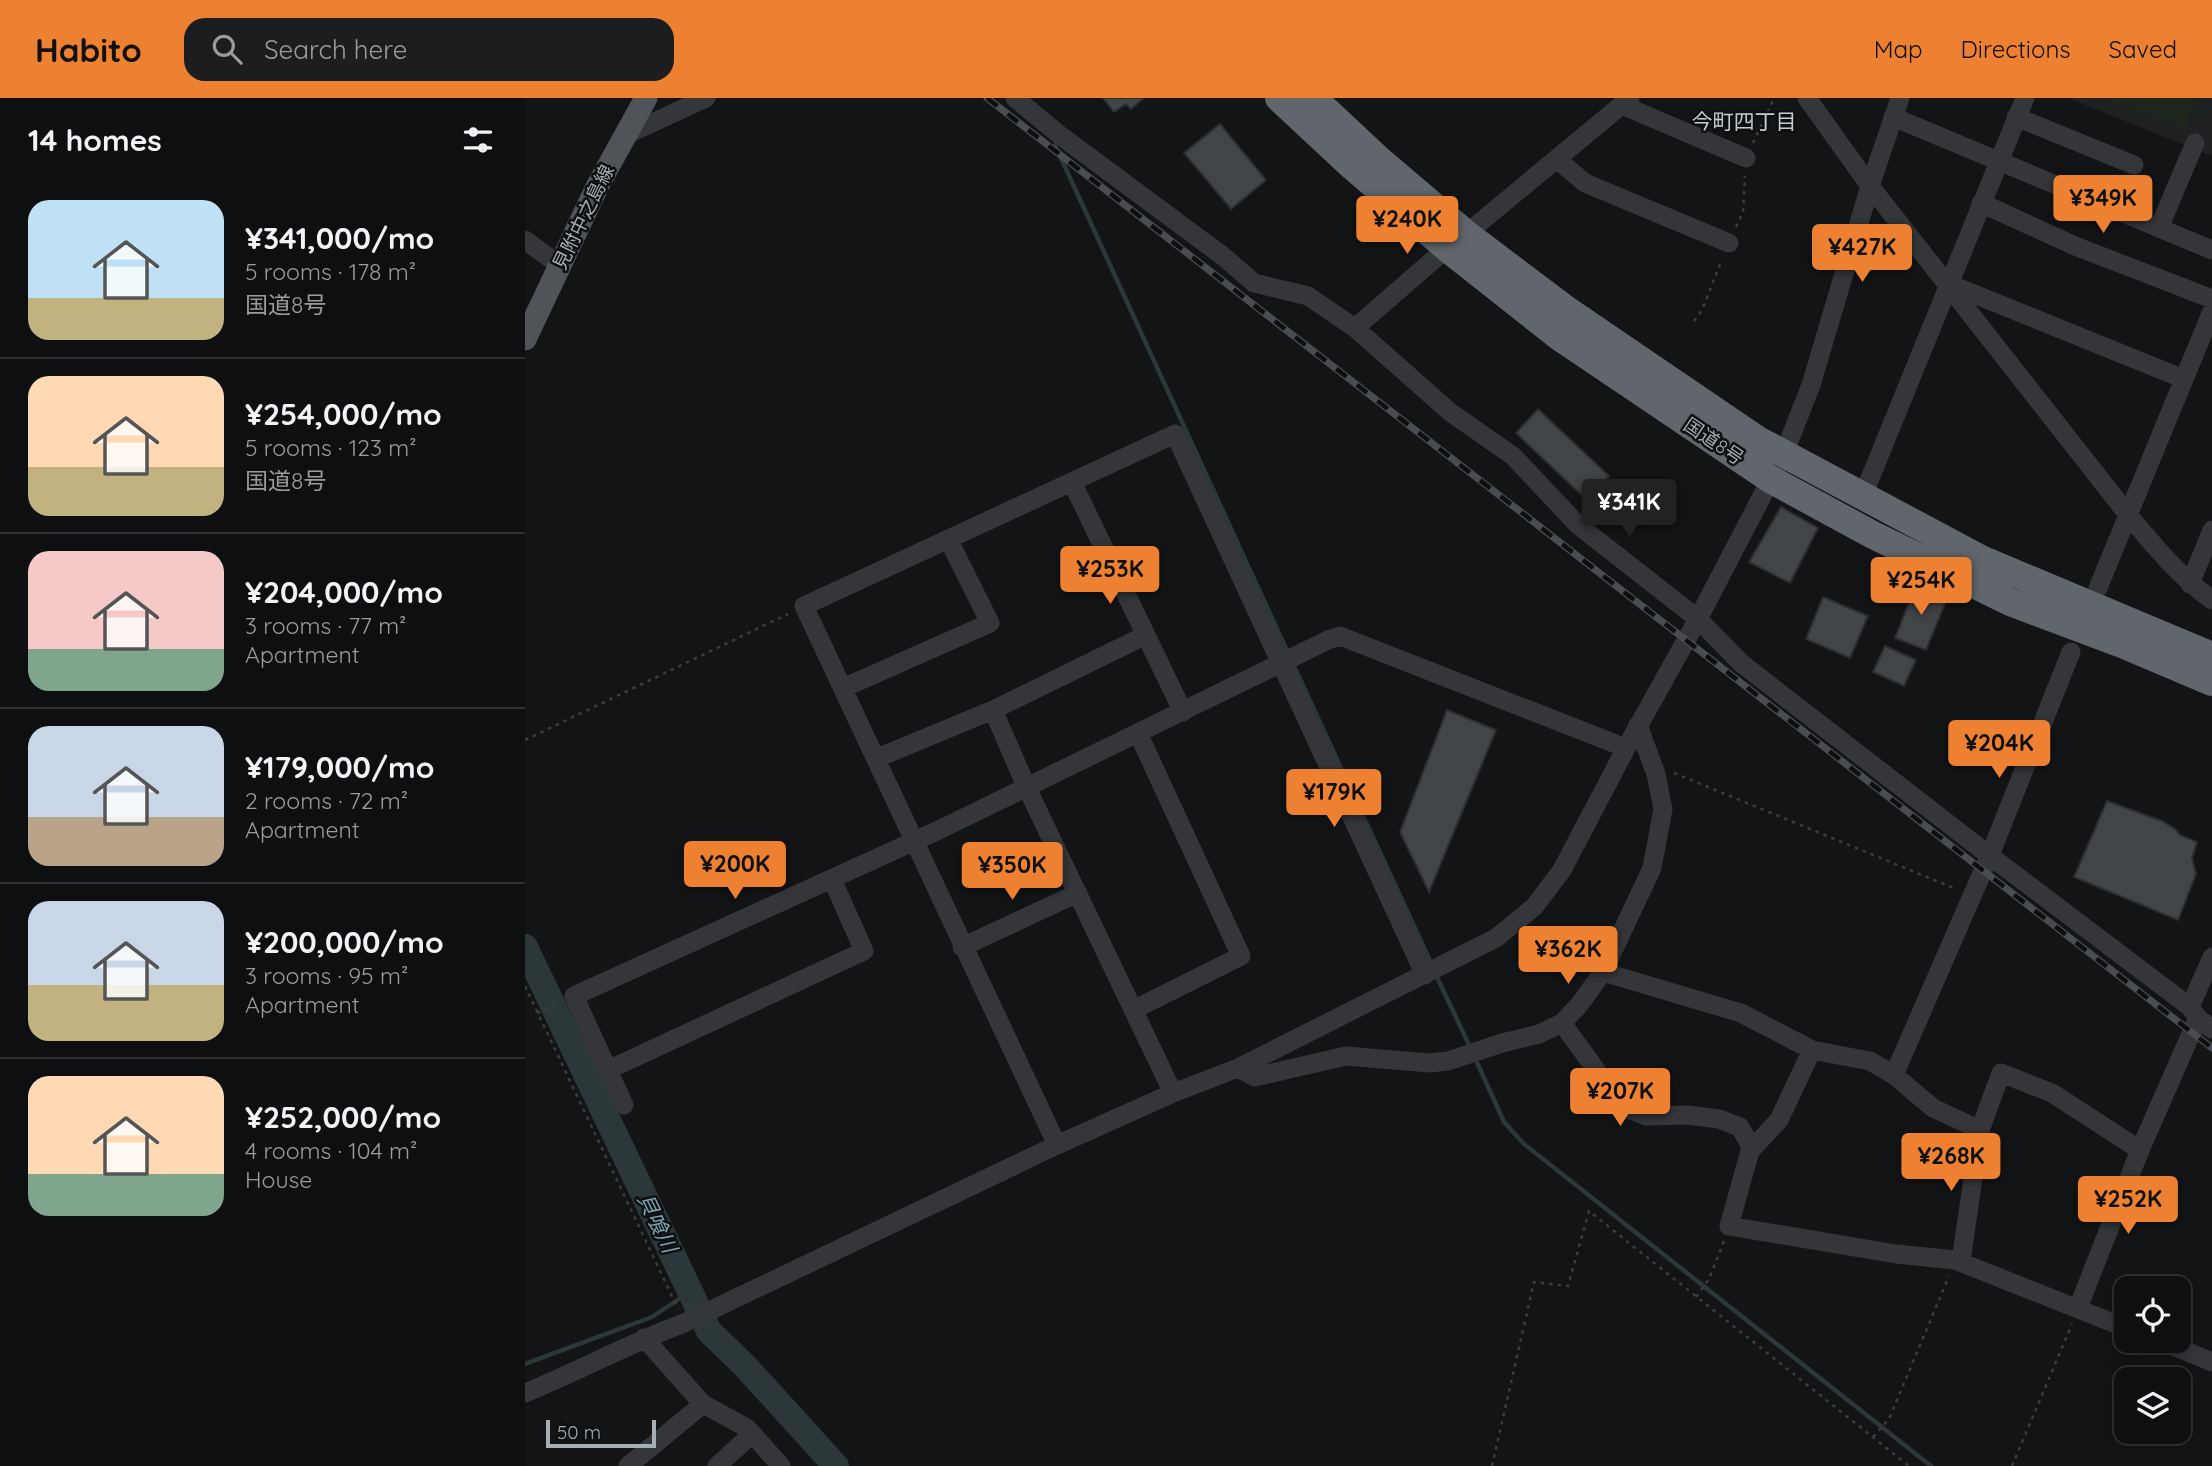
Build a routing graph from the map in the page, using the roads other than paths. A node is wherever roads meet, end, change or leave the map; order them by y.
1 (646, 98) edge
2 (706, 98) edge
3 (1015, 98) edge
4 (1279, 98) edge
5 (1313, 98) edge
6 (1807, 98) edge
7 (1901, 98) edge
8 (2025, 98) edge
9 (1626, 102) edge
10 (1893, 117) junction
11 (2016, 117) junction
12 (624, 136) junction
13 (2195, 143) dead end
14 (1747, 158) road end
15 (1558, 160) junction
16 (1997, 162) junction
17 (2134, 165) dead end
18 (1870, 186) junction
19 (1981, 202) junction
20 (2159, 228) junction
21 (525, 240) edge
22 (1457, 241) junction
23 (1729, 243) road end
24 (2212, 250) edge
25 (559, 265) junction
26 (1948, 283) junction
27 (2212, 299) edge
28 (2212, 310) edge
29 (1355, 328) junction
30 (525, 340) edge
31 (2184, 379) junction
32 (1784, 454) junction
33 (1770, 479) junction
34 (1072, 482) junction
35 (1862, 498) junction
36 (2129, 516) junction
37 (2212, 530) edge
38 (948, 539) junction
39 (2190, 584) junction
40 (2098, 587) dead end
41 (2212, 600) edge
42 (1699, 619) junction
43 (1146, 635) junction
44 (2071, 652) dead end
45 (2212, 656) edge
46 (1280, 665) junction
47 (2212, 682) edge
48 (843, 688) junction
49 (993, 710) junction
50 (1182, 712) junction
51 (1638, 725) junction
52 (1138, 733) junction
53 (1626, 748) junction
54 (877, 758) junction
55 (1027, 788) junction
56 (913, 842) junction
57 (1991, 853) junction
58 (832, 879) junction
59 (1078, 893) junction
60 (963, 947) junction
61 (2212, 957) edge
62 (1603, 972) junction
63 (1425, 975) junction
64 (1133, 1010) junction
65 (2200, 1018) edge
66 (1562, 1023) junction
67 (1812, 1050) junction
68 (1238, 1068) junction
69 (610, 1069) junction
70 (1893, 1075) junction
71 (1173, 1093) junction
72 (624, 1105) dead end
73 (1979, 1130) junction
74 (1058, 1144) junction
75 (2140, 1150) junction
76 (1750, 1151) junction
77 (1958, 1261) junction
78 (2078, 1308) junction
79 (2114, 1323) edge
80 (643, 1338) junction
81 (2190, 1353) edge
82 (2212, 1362) edge
83 (525, 1393) edge
84 (703, 1404) junction
85 (752, 1434) junction
86 (628, 1466) edge
87 (717, 1466) edge
88 (781, 1466) edge

1 - 12 main road, 見附中之島線
2 - 12 street
3 - 29 street
4 - 22 highway, 国道8号
5 - 22 highway, 国道8号
6 - 18 street
7 - 10 street
8 - 11 street
9 - 14 street
9 - 15 street
10 - 16 street
10 - 18 street
11 - 16 street
11 - 17 street
12 - 25 main road, 見附中之島線
13 - 20 street
15 - 22 street
15 - 23 street
16 - 19 street
16 - 20 street
18 - 26 street
18 - 32 street
19 - 26 street
19 - 27 street
20 - 24 street
21 - 25 street
22 - 29 street
22 - 32 highway, 国道8号
22 - 33 highway, 国道8号
25 - 30 main road, 見附中之島線
26 - 31 street
26 - 35 street
26 - 36 street
28 - 31 street
29 - 42 street
31 - 36 street
32 - 33 street
32 - 35 highway, 国道8号
33 - 42 street
33 - 47 highway, 国道8号
34 - 38 street
34 - 43 street
34 - 46 street
35 - 45 highway, 国道8号
36 - 39 street
36 - 40 street
37 - 39 street
38 - 48 street
38 - 48 street
39 - 41 street
42 - 51 street
42 - 57 street
43 - 49 street
43 - 50 street
44 - 57 street
46 - 50 street
46 - 53 street
46 - 63 street
48 - 54 street
49 - 54 street
49 - 55 street
50 - 52 street
51 - 53 street
51 - 62 street
52 - 55 street
52 - 64 street
53 - 63 street
54 - 56 street
55 - 56 street
55 - 59 street
56 - 58 street
56 - 60 street
57 - 65 street
57 - 70 street
58 - 69 street
58 - 69 street
59 - 60 street
59 - 64 street
60 - 74 street
61 - 65 street
62 - 66 street
62 - 67 street
63 - 68 street
64 - 71 street
65 - 75 street
66 - 68 street
66 - 76 street
67 - 70 street
67 - 76 street
68 - 71 street
69 - 72 street
70 - 73 street
71 - 74 street
73 - 75 street
73 - 77 street
74 - 80 street
75 - 78 street
76 - 77 street
77 - 78 street
78 - 79 street
80 - 83 street
80 - 84 street
81 - 82 street
84 - 85 street
84 - 86 street
85 - 87 street
85 - 88 street

